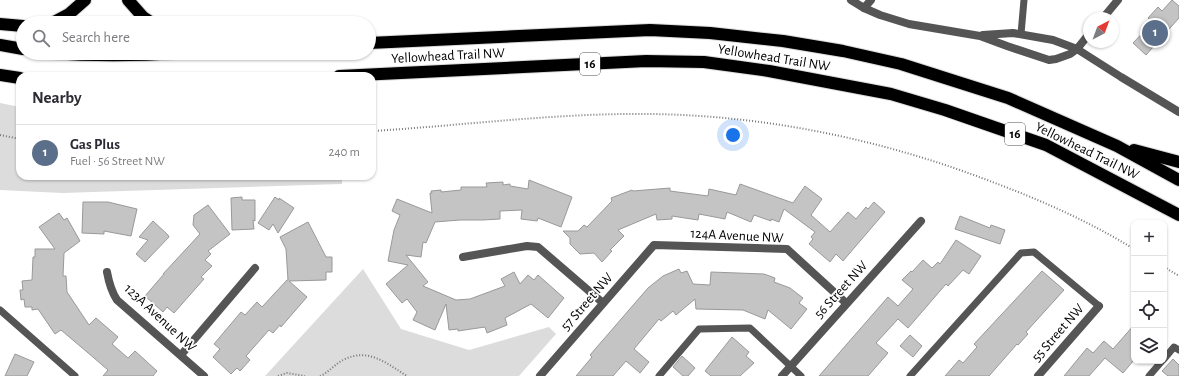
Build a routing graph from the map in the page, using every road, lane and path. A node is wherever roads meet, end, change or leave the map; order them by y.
1 (85, 0) edge
2 (128, 0) edge
3 (852, 0) edge
4 (871, 0) edge
5 (1024, 0) edge
6 (1118, 0) edge
7 (864, 8) junction
8 (1108, 12) edge
9 (65, 16) edge
10 (142, 16) edge
11 (0, 24) edge
12 (16, 25) edge
13 (1021, 34) junction
14 (980, 36) junction
15 (1083, 42) edge
16 (376, 43) edge
17 (0, 45) edge
18 (16, 48) edge
19 (1077, 49) junction
20 (376, 74) edge
21 (0, 75) edge
22 (16, 77) edge
23 (1179, 112) edge
24 (376, 131) edge
25 (0, 136) edge
26 (16, 138) edge
27 (1117, 146) junction
28 (1179, 162) edge
29 (1179, 180) edge
30 (1179, 215) edge
31 (921, 221) dead end
32 (654, 245) joint
33 (1131, 246) edge
34 (463, 257) dead end
35 (255, 268) dead end
36 (1167, 269) edge
37 (107, 272) dead end
38 (1179, 276) edge
39 (604, 303) junction
40 (846, 304) junction
41 (1099, 306) joint
42 (0, 310) edge
43 (1179, 350) edge
44 (181, 355) junction
45 (1167, 355) edge
46 (1160, 364) edge
47 (790, 366) junction
48 (75, 376) edge
49 (204, 376) edge
50 (278, 376) edge
51 (305, 376) edge
52 (320, 376) edge
53 (406, 376) edge
54 (540, 376) edge
55 (659, 376) edge
56 (782, 376) edge
57 (801, 376) edge
58 (910, 376) edge
59 (1038, 376) edge
60 (1149, 376) edge

1 - 9 highway
2 - 10 highway
3 - 7 street
4 - 7 street
5 - 13 lane
6 - 8 street
7 - 14 street
11 - 12 highway
13 - 14 street
13 - 19 street
14 - 19 street
15 - 19 street
16 - 27 highway, Yellowhead Trail NW / 16
17 - 18 highway
19 - 23 street
20 - 30 highway, Yellowhead Trail NW / 16
21 - 22 highway
24 - 33 path
25 - 26 path
27 - 28 highway
27 - 29 highway, Yellowhead Trail NW / 16
31 - 40 street, 56 Street NW
32 - 39 street, 57 Street NW
32 - 40 street, 124A Avenue NW
34 - 39 street
35 - 44 street
36 - 38 path
37 - 44 street, 123A Avenue NW
39 - 54 street, 57 Street NW
40 - 47 street, 56 Street NW
41 - 58 lane
41 - 59 street, 55 Street NW
42 - 48 lane
43 - 45 lane
44 - 49 street, 123A Avenue NW
46 - 60 lane
47 - 55 lane
47 - 56 street, 56 Street NW
47 - 57 lane
50 - 51 path
52 - 53 path

